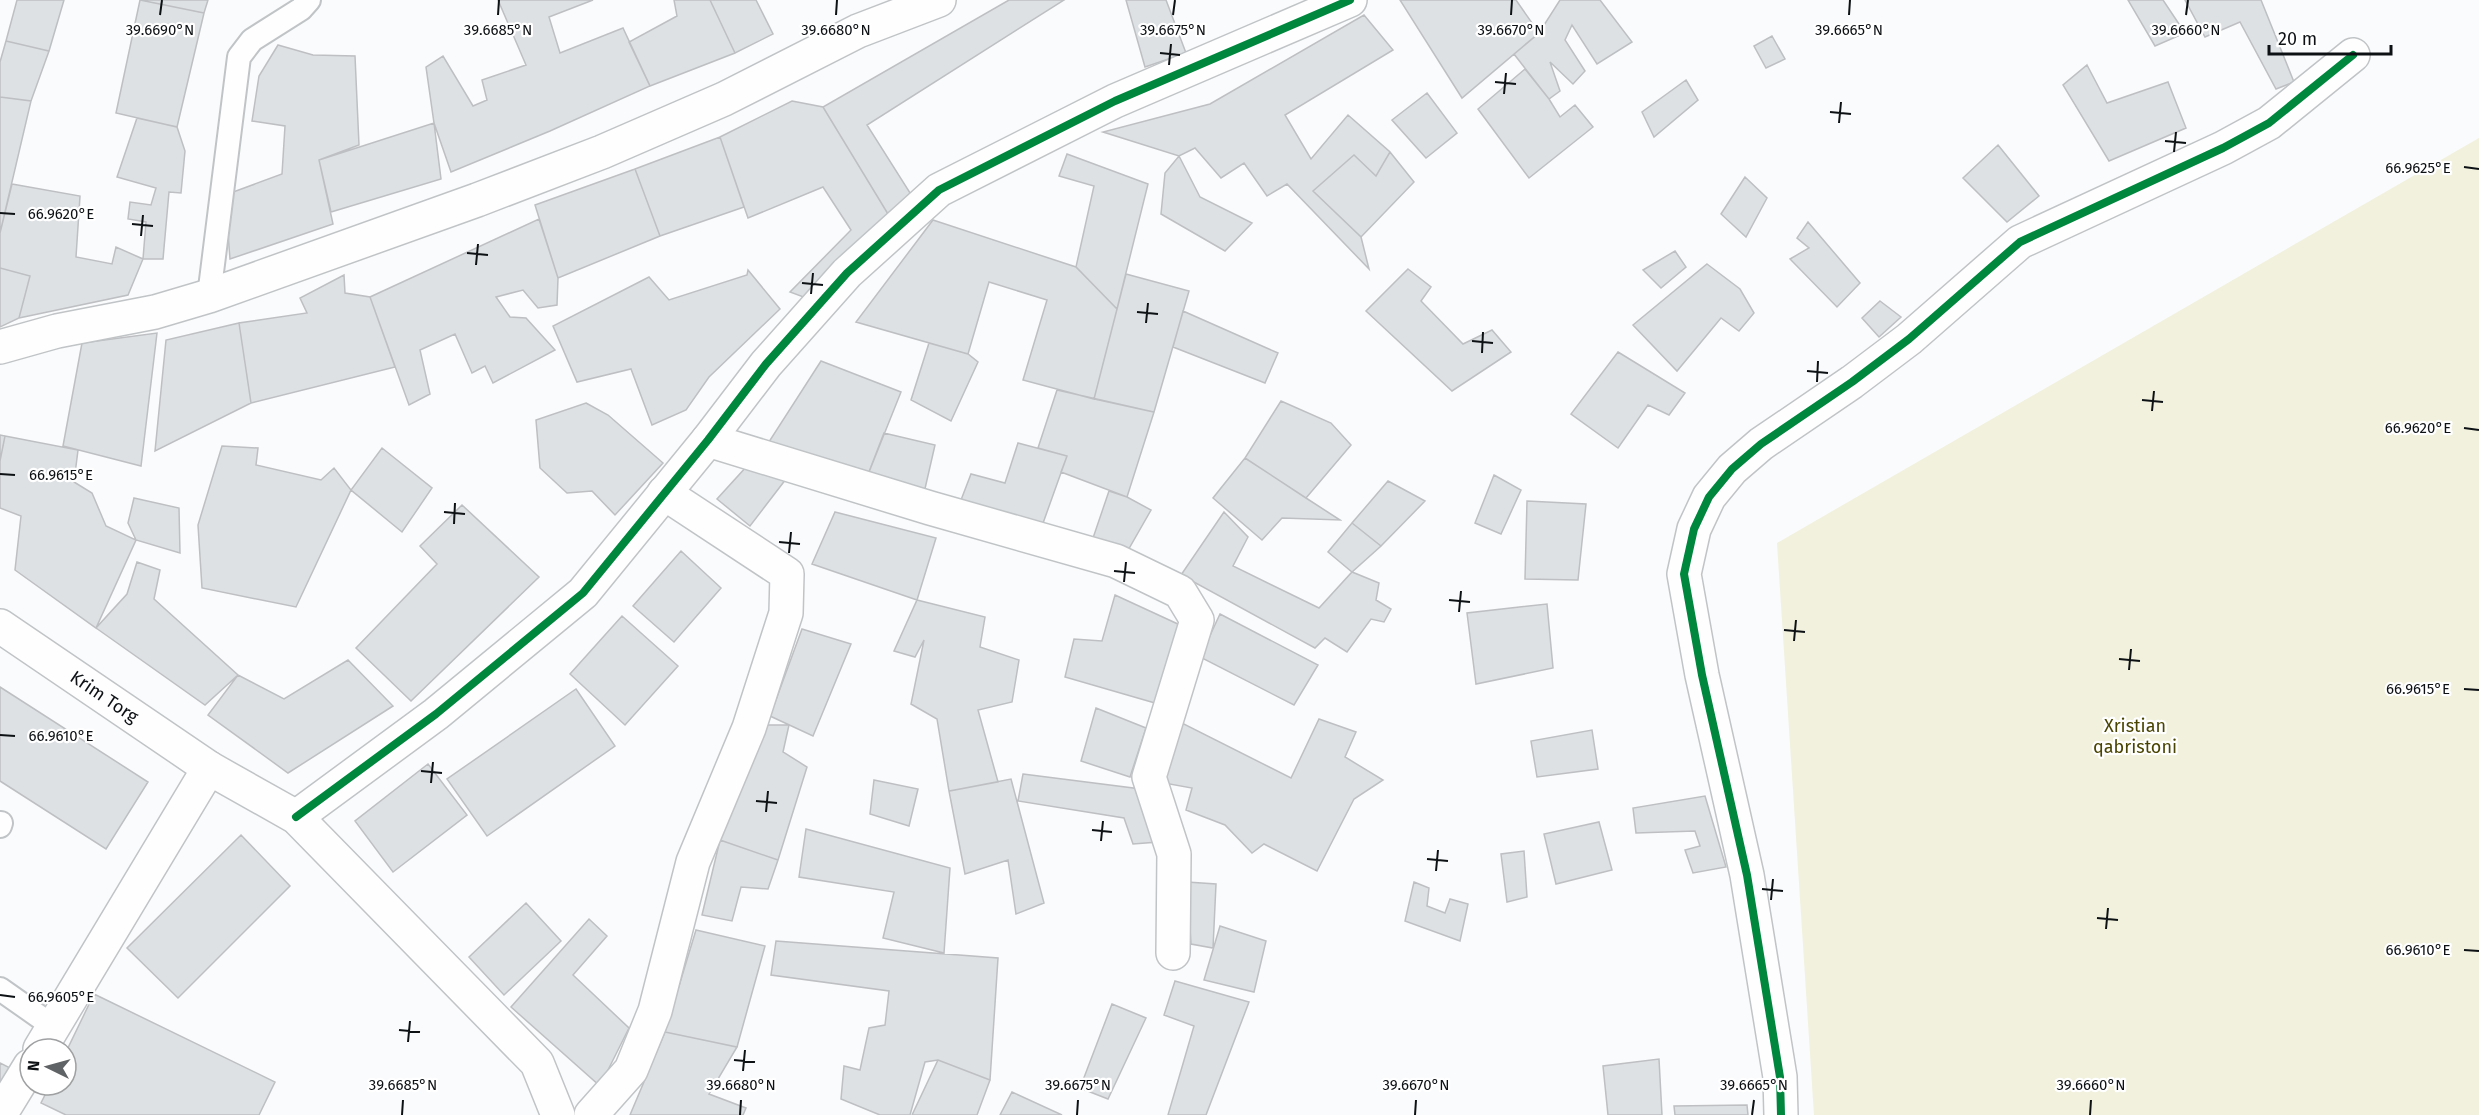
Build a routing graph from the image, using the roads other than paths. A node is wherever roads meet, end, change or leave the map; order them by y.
1 (309, 0) edge
2 (939, 0) edge
3 (1350, 0) edge
4 (2353, 55) dead end
5 (209, 296) junction
6 (0, 347) edge
7 (708, 440) junction
8 (664, 493) junction
9 (0, 626) edge
10 (209, 768) junction
11 (296, 817) junction
12 (1173, 952) dead end
13 (0, 989) edge
14 (46, 1037) edge
15 (48, 1037) edge
16 (18, 1086) edge
17 (0, 1115) edge
18 (558, 1115) edge
19 (591, 1115) edge
20 (1781, 1115) edge

1 - 5 lane
2 - 5 street
3 - 7 street
4 - 20 street
5 - 6 street
7 - 8 street
7 - 12 street
8 - 11 street
8 - 19 street
9 - 10 street, Krim Torg
10 - 11 street, Krim Torg
10 - 15 street
11 - 18 street, Krim Torg
13 - 14 lane
16 - 17 street

